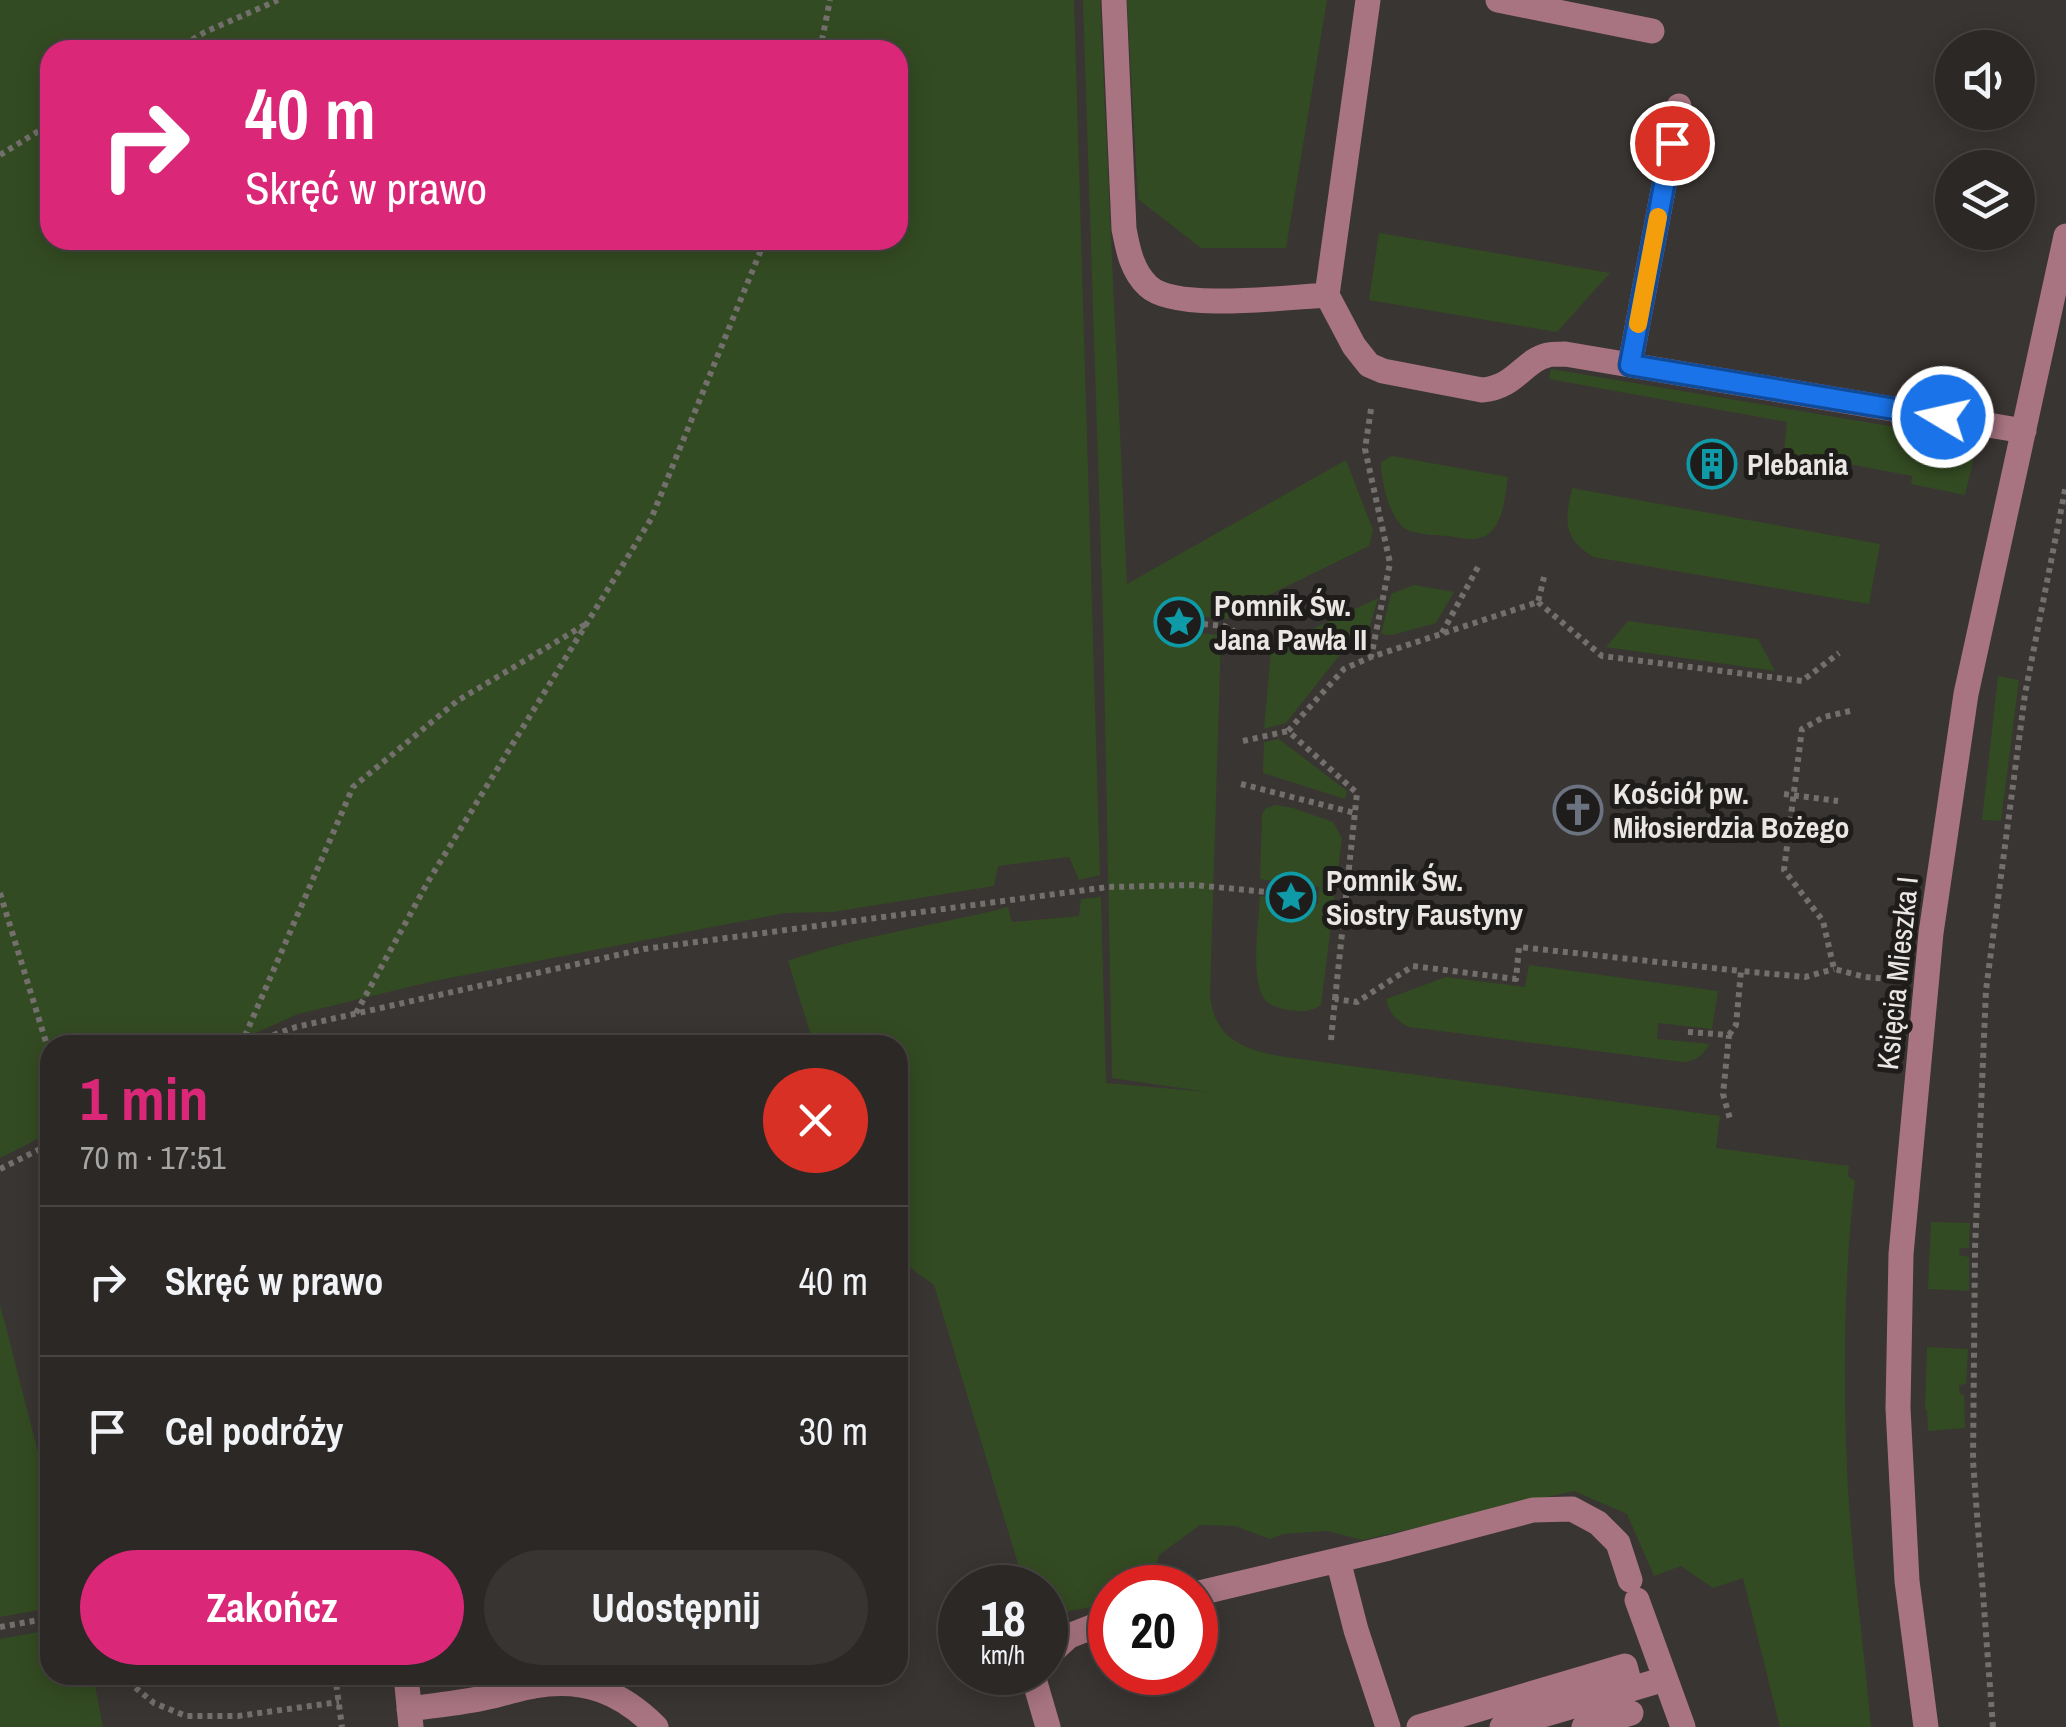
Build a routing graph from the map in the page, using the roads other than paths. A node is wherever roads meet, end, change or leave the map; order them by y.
1 (1114, 0) edge
2 (1368, 0) edge
3 (1498, 0) edge
4 (1652, 32) dead end
5 (1679, 106) dead end
6 (2066, 236) edge
7 (1327, 295) junction
8 (1630, 365) junction
9 (2024, 432) junction
10 (1338, 1560) junction
11 (1218, 1589) edge
12 (1666, 1679) junction
13 (407, 1685) edge
14 (545, 1685) edge
15 (584, 1685) edge
16 (1039, 1695) edge
17 (1631, 1701) junction
18 (410, 1718) edge
19 (656, 1727) edge
20 (1048, 1727) edge
21 (1388, 1727) edge
22 (1418, 1727) edge
23 (1502, 1727) edge
24 (1584, 1727) edge
25 (1683, 1727) edge
26 (1926, 1727) edge

1 - 7 street
2 - 7 street
3 - 4 street
5 - 8 street
6 - 9 street, Księcia Mieszka I
7 - 8 street
8 - 9 street
9 - 26 street, Księcia Mieszka I
10 - 11 street
10 - 12 street
10 - 21 street
12 - 17 street
12 - 25 street
13 - 18 street
14 - 18 street
15 - 19 street
16 - 20 street
17 - 22 street
17 - 23 street
17 - 24 street

